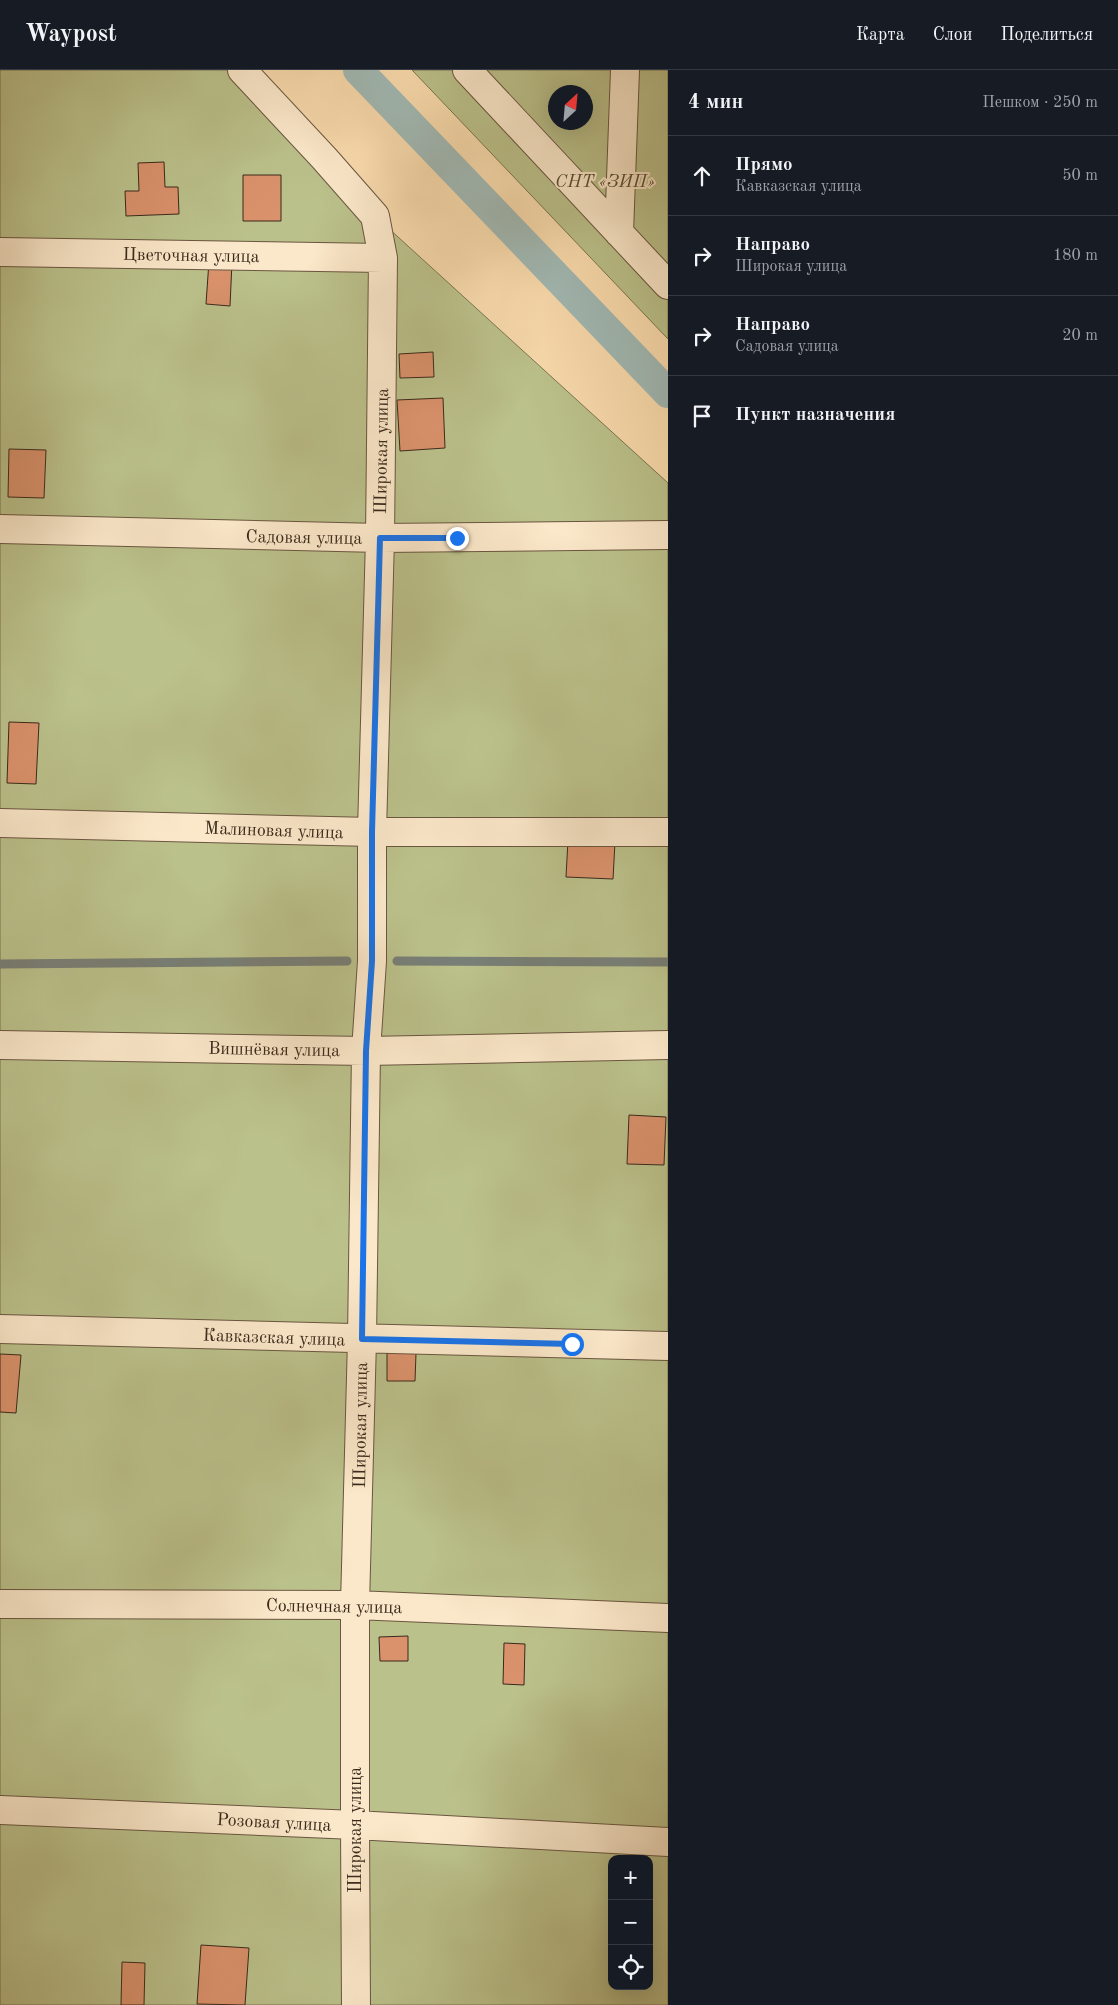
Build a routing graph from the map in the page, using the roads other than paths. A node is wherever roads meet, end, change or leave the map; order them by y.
1 (242, 70) edge
2 (467, 70) edge
3 (625, 70) edge
4 (619, 233) junction
5 (0, 252) edge
6 (383, 258) junction
7 (668, 285) edge
8 (0, 529) edge
9 (668, 535) edge
10 (380, 538) junction
11 (0, 823) edge
12 (372, 832) junction
13 (668, 832) edge
14 (0, 1045) edge
15 (668, 1045) edge
16 (366, 1051) junction
17 (0, 1328) edge
18 (362, 1339) junction
19 (668, 1346) edge
20 (0, 1604) edge
21 (355, 1605) junction
22 (668, 1618) edge
23 (0, 1810) edge
24 (354, 1826) junction
25 (668, 1842) edge
26 (356, 2005) edge

1 - 6 street, Широкая улица
2 - 4 street
3 - 4 street
4 - 7 street
5 - 6 street, Цветочная улица
6 - 10 street, Широкая улица
8 - 10 street, Садовая улица
9 - 10 street, Садовая улица
10 - 12 street, Широкая улица
11 - 12 street, Малиновая улица
12 - 13 street, Малиновая улица
12 - 16 street, Широкая улица
14 - 16 street, Вишнёвая улица
15 - 16 street, Вишнёвая улица
16 - 18 street, Широкая улица
17 - 18 street, Кавказская улица
18 - 19 street, Кавказская улица
18 - 21 street, Широкая улица
20 - 21 street, Солнечная улица
21 - 22 street, Солнечная улица
21 - 24 street, Широкая улица
23 - 24 street, Розовая улица
24 - 25 street, Розовая улица
24 - 26 street, Широкая улица

